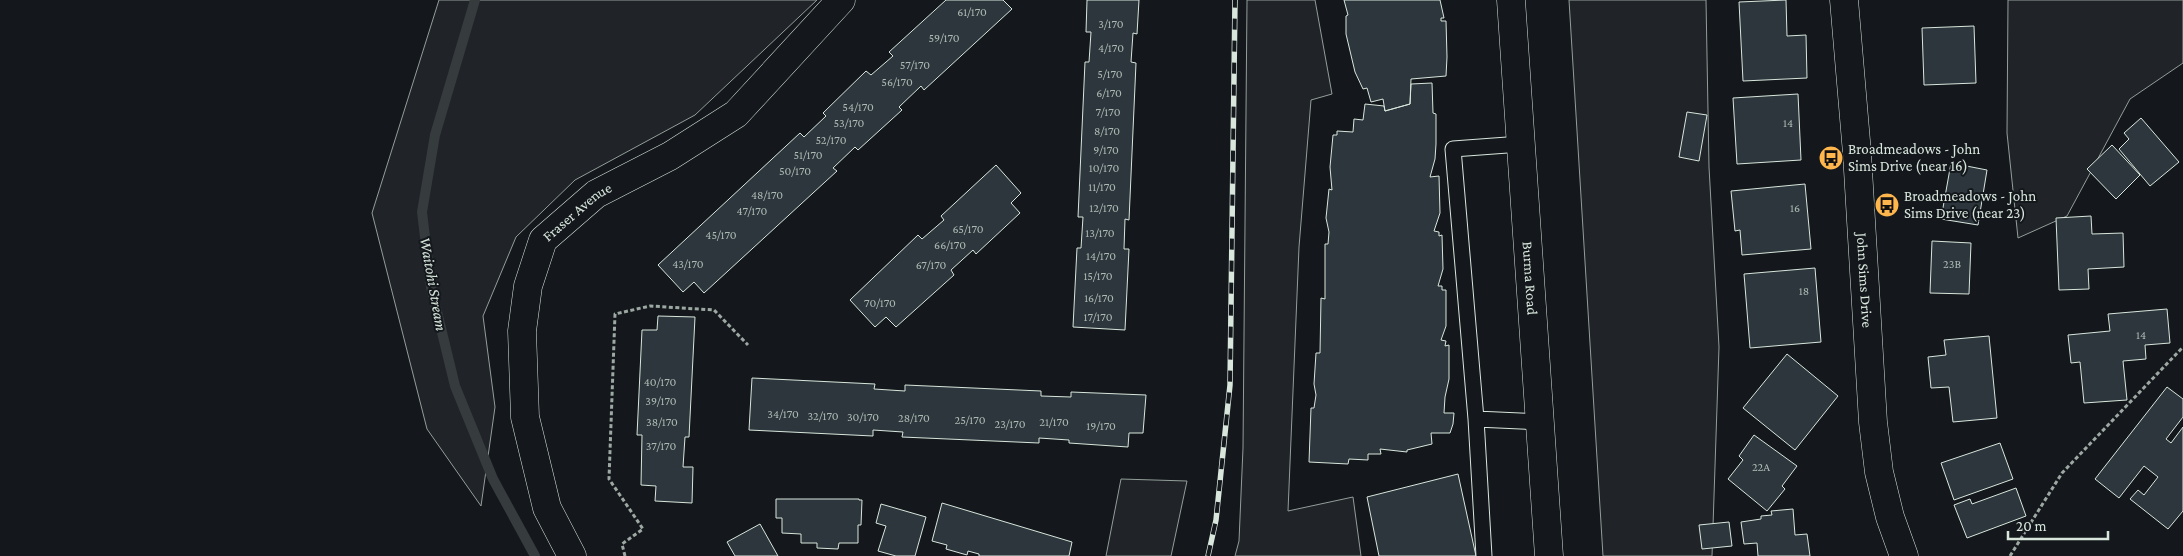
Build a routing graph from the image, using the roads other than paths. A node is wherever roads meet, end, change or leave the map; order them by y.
1 (841, 0) edge
2 (1511, 0) edge
3 (1844, 0) edge
4 (1521, 144) junction
5 (1476, 419) junction
6 (1540, 422) junction
7 (572, 556) edge
8 (1484, 556) edge
9 (1549, 556) edge
10 (1904, 556) edge

1 - 7 street, Fraser Avenue
2 - 4 street, Burma Road
3 - 10 street, John Sims Drive
4 - 5 lane
4 - 6 street, Burma Road
5 - 6 lane
5 - 8 lane
6 - 9 street, Burma Road

